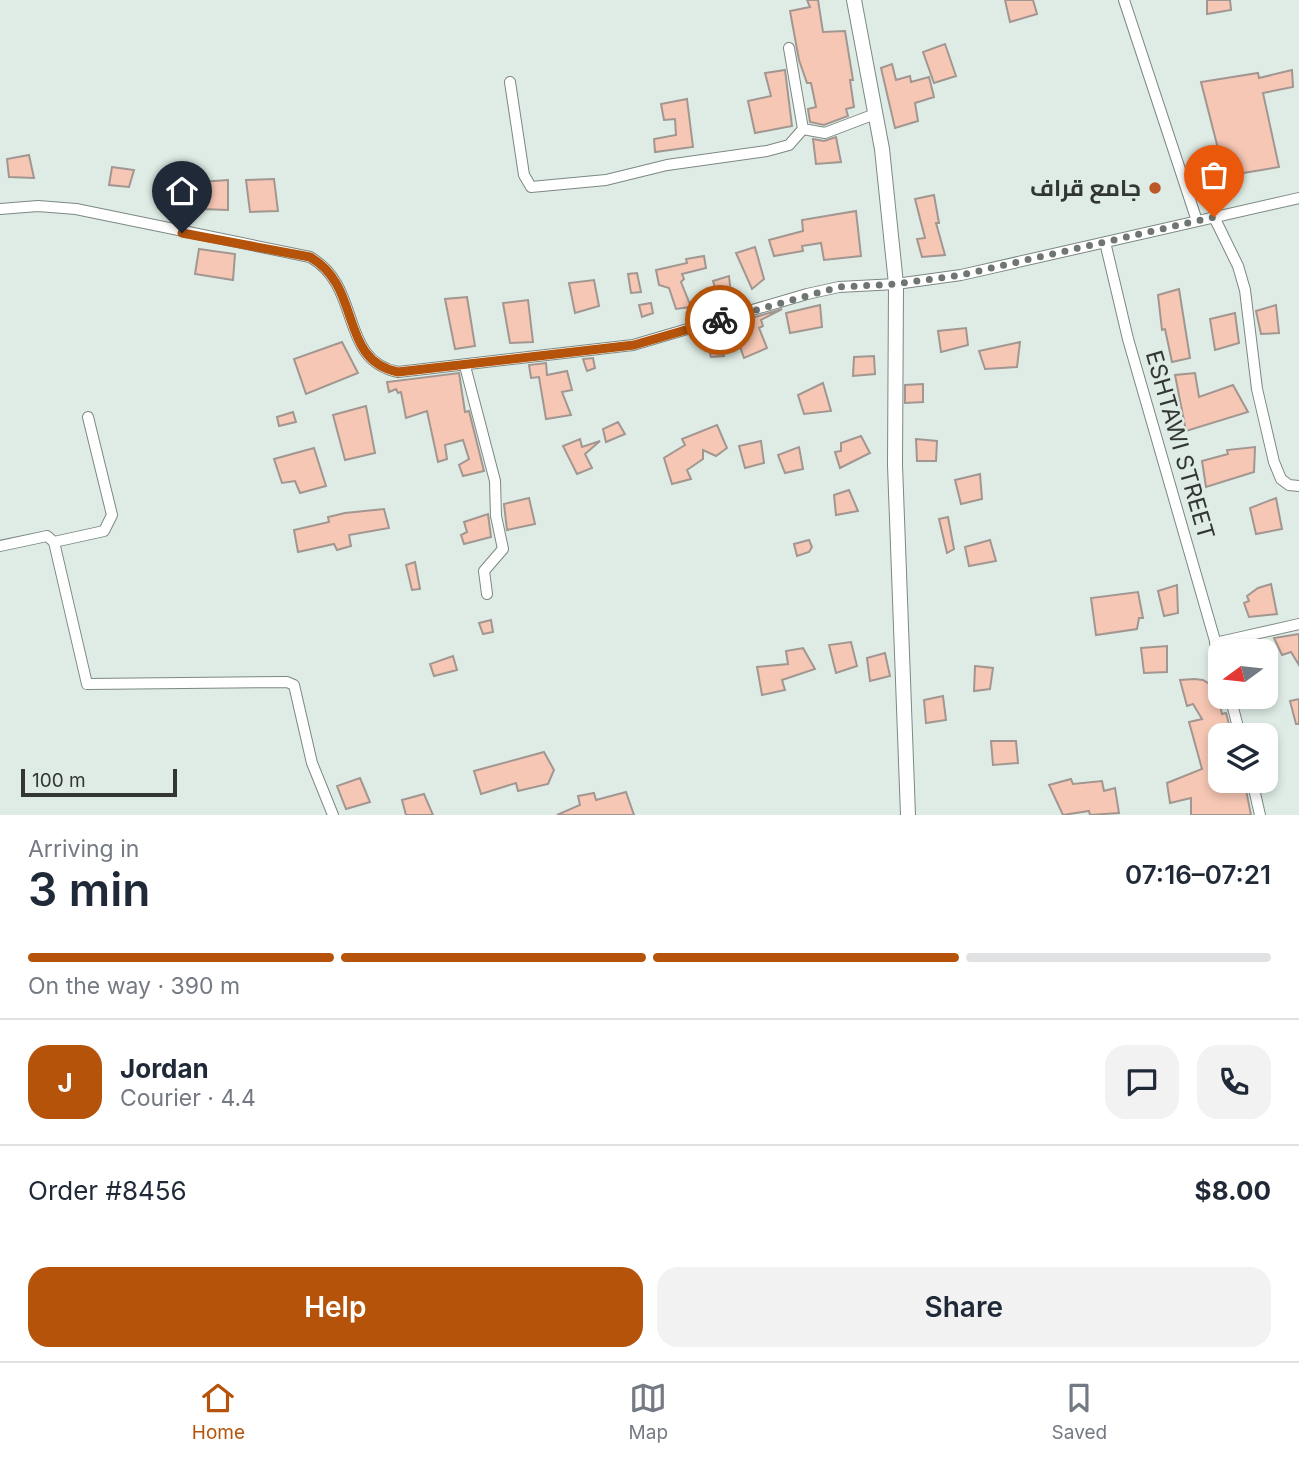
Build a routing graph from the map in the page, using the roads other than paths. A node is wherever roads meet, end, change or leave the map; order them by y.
1 (854, 0) edge
2 (1124, 0) edge
3 (789, 48) dead end
4 (510, 82) dead end
5 (876, 114) junction
6 (803, 129) junction
7 (1299, 198) edge
8 (0, 208) edge
9 (1214, 217) junction
10 (1197, 221) junction
11 (1105, 242) junction
12 (896, 284) junction
13 (465, 366) junction
14 (88, 417) dead end
15 (1299, 486) edge
16 (54, 542) junction
17 (0, 546) edge
18 (487, 594) dead end
19 (1299, 624) edge
20 (1214, 639) edge
21 (1233, 639) edge
22 (1255, 793) edge
23 (333, 815) edge
24 (908, 815) edge
25 (1260, 815) edge

1 - 5 street
2 - 10 street
3 - 6 street
4 - 6 street
5 - 6 street
5 - 12 street
7 - 9 street
8 - 13 street
9 - 10 street
9 - 15 street
10 - 11 street
11 - 12 street
11 - 20 street, ESHTAWI STREET
12 - 13 street
12 - 24 street
13 - 18 street
14 - 16 street
16 - 17 street
16 - 23 street
19 - 21 street
22 - 25 street

